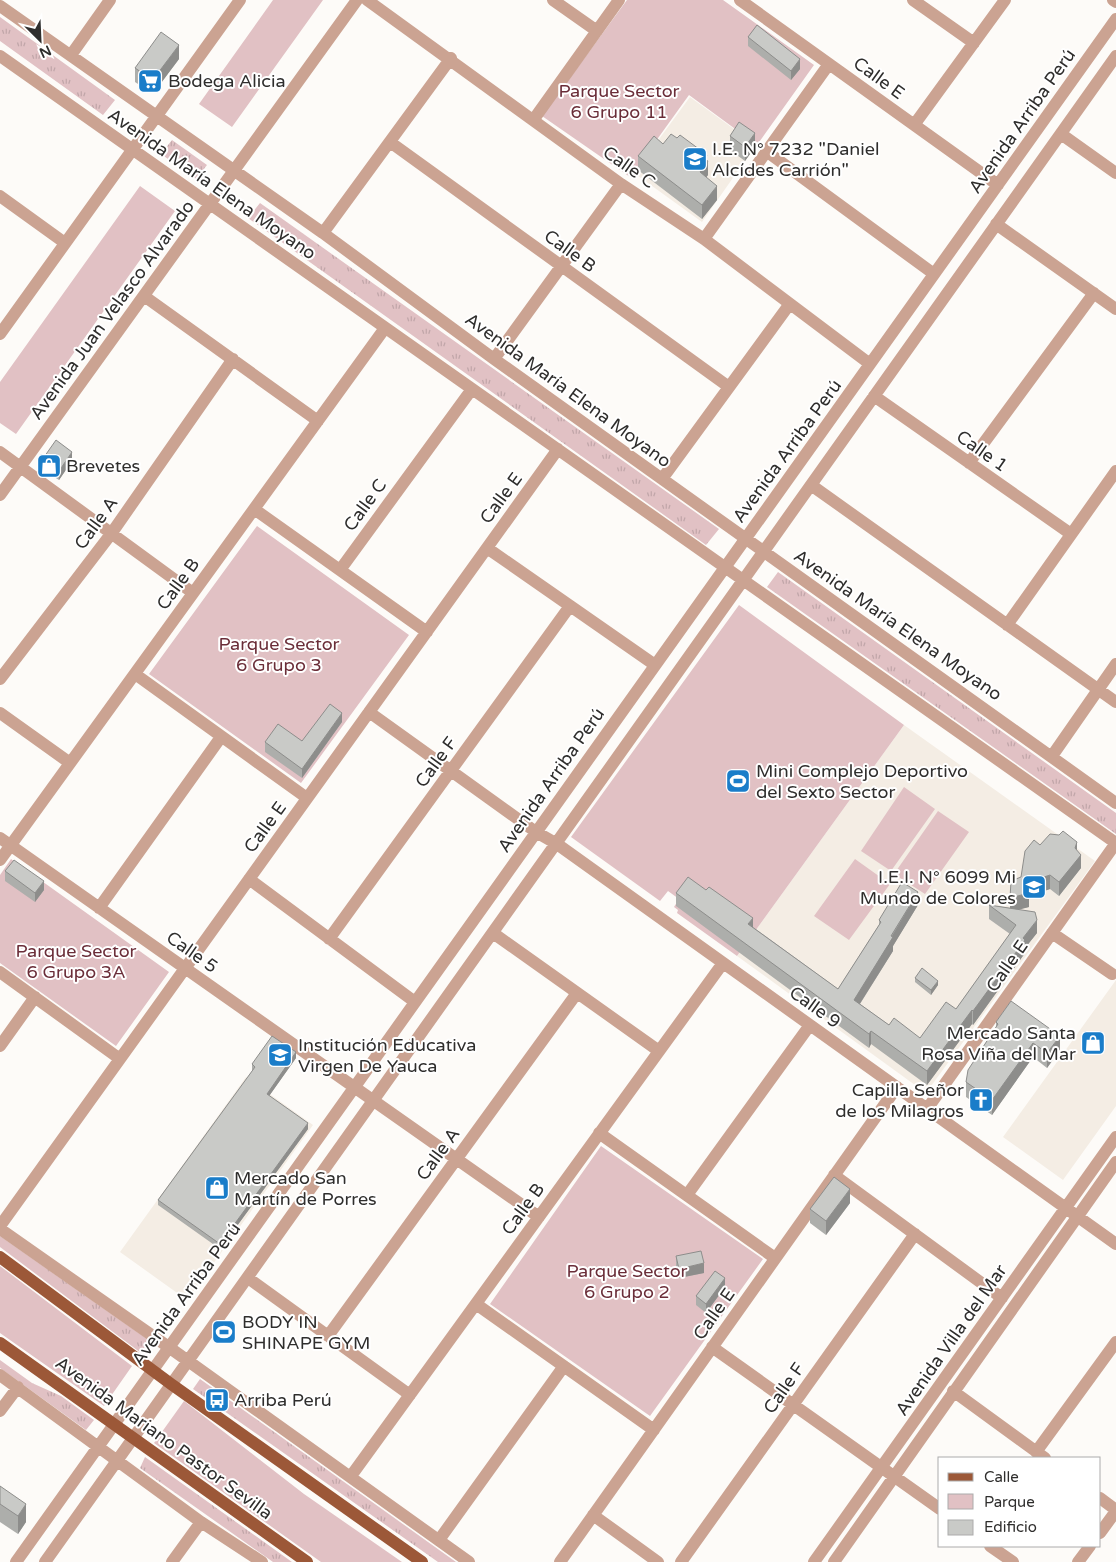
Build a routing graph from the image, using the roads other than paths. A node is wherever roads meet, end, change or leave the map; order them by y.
1 (110, 0) edge
2 (240, 0) edge
3 (357, 0) edge
4 (367, 0) edge
5 (553, 0) edge
6 (620, 0) edge
7 (741, 0) edge
8 (913, 0) edge
9 (1005, 0) edge
10 (1113, 0) edge
11 (1116, 2) edge
12 (0, 6) edge
13 (1116, 19) edge
14 (597, 31) junction
15 (974, 43) junction
16 (0, 56) edge
17 (71, 56) junction
18 (1116, 56) edge
19 (451, 58) junction
20 (829, 64) junction
21 (156, 117) junction
22 (534, 119) junction
23 (914, 125) junction
24 (1061, 134) junction
25 (390, 142) junction
26 (132, 150) junction
27 (766, 151) junction
28 (235, 172) junction
29 (1116, 173) edge
30 (621, 184) junction
31 (998, 186) junction
32 (0, 196) edge
33 (211, 205) junction
34 (996, 224) junction
35 (323, 233) junction
36 (704, 240) junction
37 (65, 243) junction
38 (561, 266) junction
39 (934, 274) junction
40 (1094, 293) junction
41 (144, 296) junction
42 (789, 305) junction
43 (1116, 309) edge
44 (385, 328) junction
45 (0, 334) edge
46 (233, 359) junction
47 (494, 359) junction
48 (870, 364) junction
49 (729, 387) junction
50 (472, 388) junction
51 (874, 396) junction
52 (318, 420) junction
53 (558, 449) junction
54 (0, 452) edge
55 (969, 463) junction
56 (20, 466) junction
57 (1116, 470) edge
58 (662, 479) junction
59 (811, 485) junction
60 (0, 495) edge
61 (254, 508) junction
62 (111, 534) junction
63 (1071, 534) junction
64 (746, 538) junction
65 (487, 548) junction
66 (764, 552) junction
67 (724, 567) junction
68 (340, 570) junction
69 (744, 580) junction
70 (193, 593) junction
71 (570, 606) junction
72 (1007, 625) junction
73 (427, 632) junction
74 (1116, 664) edge
75 (655, 665) junction
76 (134, 674) junction
77 (0, 679) edge
78 (1098, 690) junction
79 (1116, 702) edge
80 (369, 712) junction
81 (0, 713) edge
82 (221, 737) junction
83 (1052, 756) junction
84 (70, 763) junction
85 (451, 771) junction
86 (307, 798) junction
87 (1116, 803) edge
88 (536, 832) junction
89 (0, 838) edge
90 (1116, 843) edge
91 (558, 844) junction
92 (11, 846) junction
93 (0, 860) edge
94 (249, 879) junction
95 (99, 908) junction
96 (493, 933) junction
97 (1052, 933) junction
98 (329, 939) junction
99 (723, 963) junction
100 (185, 968) junction
101 (0, 972) edge
102 (1112, 974) dead end
103 (577, 993) junction
104 (35, 997) junction
105 (415, 1002) junction
106 (810, 1025) junction
107 (0, 1046) edge
108 (659, 1052) junction
109 (120, 1059) junction
110 (896, 1087) junction
111 (364, 1094) junction
112 (927, 1109) junction
113 (599, 1133) junction
114 (1116, 1137) edge
115 (456, 1159) junction
116 (1116, 1162) edge
117 (834, 1175) junction
118 (687, 1196) junction
119 (1071, 1212) junction
120 (539, 1217) junction
121 (0, 1228) edge
122 (915, 1234) junction
123 (1116, 1244) edge
124 (0, 1257) edge
125 (775, 1258) junction
126 (248, 1278) junction
127 (1002, 1298) junction
128 (476, 1304) junction
129 (328, 1336) junction
130 (1116, 1342) edge
131 (0, 1343) edge
132 (712, 1347) junction
133 (170, 1348) junction
134 (189, 1361) junction
135 (564, 1366) junction
136 (153, 1371) junction
137 (0, 1375) edge
138 (171, 1384) junction
139 (18, 1387) junction
140 (953, 1391) junction
141 (410, 1395) junction
142 (793, 1405) junction
143 (0, 1411) edge
144 (114, 1424) junction
145 (654, 1430) junction
146 (134, 1438) junction
147 (99, 1447) junction
148 (1040, 1455) edge
149 (117, 1460) junction
150 (887, 1472) junction
151 (351, 1476) junction
152 (1101, 1499) edge
153 (938, 1508) edge
154 (1116, 1510) edge
155 (593, 1515) junction
156 (201, 1522) junction
157 (1101, 1532) edge
158 (438, 1540) junction
159 (991, 1547) edge
160 (1089, 1547) edge
161 (16, 1562) edge
162 (45, 1562) edge
163 (172, 1562) edge
164 (262, 1562) edge
165 (307, 1562) edge
166 (422, 1562) edge
167 (469, 1562) edge
168 (560, 1562) edge
169 (658, 1562) edge
170 (681, 1562) edge
171 (814, 1562) edge
172 (834, 1562) edge
173 (1013, 1562) edge
174 (1078, 1562) edge

1 - 17 street
2 - 21 street
3 - 28 street, Avenida Juan Velasco Alvarado
4 - 19 street, Calle C
5 - 14 street
6 - 14 street
7 - 20 street, Calle E
8 - 15 street
9 - 15 street
10 - 11 street
12 - 17 street, Avenida María Elena Moyano
13 - 31 street, Avenida Arriba Perú
14 - 22 street
15 - 23 street
16 - 26 street, Avenida María Elena Moyano
17 - 21 street, Avenida María Elena Moyano
18 - 24 street, Avenida Arriba Perú
19 - 22 street, Calle C
19 - 25 street
20 - 23 street, Calle E
20 - 27 street
21 - 26 street
21 - 28 street, Avenida María Elena Moyano
22 - 30 street, Calle C
23 - 31 street, Calle E
24 - 29 street
24 - 34 street, Avenida Arriba Perú
25 - 35 street
25 - 38 street, Calle B
26 - 33 street, Avenida María Elena Moyano
26 - 37 street
27 - 36 street
27 - 39 street
28 - 33 street, Avenida Juan Velasco Alvarado
28 - 35 street, Avenida María Elena Moyano
30 - 36 street, Calle C
30 - 38 street
31 - 39 street, Avenida Arriba Perú
32 - 37 street
33 - 41 street, Avenida Juan Velasco Alvarado
33 - 44 street, Avenida María Elena Moyano
34 - 40 street
34 - 51 street, Avenida Arriba Perú
35 - 47 street, Avenida María Elena Moyano
36 - 42 street, Calle C
37 - 45 street
38 - 47 street
38 - 49 street, Calle B
39 - 48 street, Avenida Arriba Perú
40 - 43 street
40 - 55 street
41 - 46 street
41 - 56 street, Avenida Juan Velasco Alvarado
42 - 48 street, Calle C
42 - 49 street
44 - 50 street, Avenida María Elena Moyano
44 - 52 street, Calle B
46 - 52 street
46 - 62 street, Calle A
47 - 58 street, Avenida María Elena Moyano
48 - 64 street, Avenida Arriba Perú
49 - 58 street
50 - 53 street, Avenida María Elena Moyano
50 - 68 street, Calle C
51 - 55 street, Calle 1
51 - 59 street, Avenida Arriba Perú
52 - 61 street, Calle B
53 - 65 street, Calle E
53 - 67 street, Avenida María Elena Moyano
54 - 56 street
55 - 63 street, Calle 1
56 - 60 street, Avenida Juan Velasco Alvarado
56 - 62 street
57 - 63 street
58 - 64 street, Avenida María Elena Moyano
59 - 66 street, Avenida Arriba Perú
59 - 72 street
61 - 68 street
61 - 70 street, Calle B
62 - 70 street
62 - 77 street, Calle A
63 - 72 street
64 - 66 street, Avenida María Elena Moyano
64 - 67 street, Avenida Arriba Perú
65 - 71 street
65 - 73 street, Calle E
66 - 69 street, Avenida Arriba Perú
66 - 83 street, Avenida María Elena Moyano
67 - 69 street, Avenida María Elena Moyano
67 - 75 street, Avenida Arriba Perú
68 - 73 street
69 - 90 street, Avenida María Elena Moyano
69 - 91 street, Avenida Arriba Perú
70 - 76 street, Calle B
71 - 75 street
71 - 85 street, Calle F
72 - 78 street
73 - 80 street, Calle E
74 - 78 street
75 - 88 street, Avenida Arriba Perú
76 - 82 street
76 - 84 street, Calle B
78 - 79 street
78 - 83 street
80 - 85 street, Calle 9
80 - 86 street, Calle E
81 - 84 street
82 - 86 street
82 - 95 street
83 - 87 street, Avenida María Elena Moyano
84 - 92 street, Calle B
85 - 88 street, Calle 9
85 - 98 street, Calle F
86 - 94 street, Calle E
88 - 91 street, Calle 9
88 - 105 street, Avenida Arriba Perú
89 - 92 street, Calle 5
90 - 97 street, Calle E
91 - 96 street, Avenida Arriba Perú
91 - 99 street, Calle 9
92 - 93 street, Calle B
92 - 95 street, Calle 5
94 - 98 street
94 - 100 street, Calle E
95 - 100 street, Calle 5
96 - 103 street
96 - 111 street, Avenida Arriba Perú
97 - 102 street
97 - 112 street, Calle E
98 - 105 street
99 - 106 street, Calle 9
99 - 108 street, Calle B
100 - 109 street, Calle E
100 - 111 street, Calle 5
101 - 104 street
103 - 108 street
103 - 115 street, Calle A
104 - 107 street
104 - 109 street
105 - 111 street, Avenida Arriba Perú
106 - 110 street, Calle 9
106 - 118 street
108 - 113 street, Calle B
109 - 121 street, Calle E
110 - 112 street, Calle 9
110 - 117 street, Calle E
111 - 115 street, Calle 5
111 - 126 street, Avenida Arriba Perú
111 - 133 street, Avenida Arriba Perú
112 - 119 street, Calle 9
113 - 118 street
113 - 120 street, Calle B
114 - 119 street, Avenida Villa del Mar
115 - 120 street, Calle 5
115 - 129 street, Calle A
116 - 119 street, Avenida Villa del Mar
117 - 122 street
117 - 125 street, Calle E
118 - 125 street
119 - 123 street, Calle 9
119 - 127 street, Avenida Villa del Mar
119 - 140 street, Avenida Villa del Mar
120 - 128 street, Calle B
121 - 133 street
122 - 127 street
122 - 142 street, Calle F
124 - 136 main road
125 - 132 street, Calle E
126 - 129 street
126 - 134 street, Avenida Arriba Perú
127 - 150 street, Avenida Villa del Mar
128 - 135 street
128 - 141 street, Calle B
129 - 141 street
130 - 148 street
131 - 144 main road, Avenida Mariano Pastor Sevilla
132 - 142 street
132 - 145 street, Calle E
133 - 134 street
133 - 136 street, Avenida Arriba Perú
134 - 138 street, Avenida Arriba Perú
134 - 151 street
135 - 145 street
135 - 158 street
136 - 138 main road
136 - 144 street, Avenida Arriba Perú
137 - 139 street
138 - 146 street, Avenida Arriba Perú
138 - 166 main road
139 - 143 street
139 - 147 street
140 - 148 street
140 - 150 street, Avenida Villa del Mar
141 - 151 street, Calle B
142 - 150 street
142 - 170 street, Calle F
144 - 146 main road, Avenida Mariano Pastor Sevilla
144 - 147 street, Avenida Arriba Perú
145 - 155 street, Calle E
146 - 149 street, Avenida Arriba Perú
146 - 165 main road, Avenida Mariano Pastor Sevilla
147 - 149 street
147 - 161 street, Avenida Arriba Perú
149 - 156 street
149 - 162 street, Avenida Arriba Perú
150 - 153 street
150 - 171 street, Avenida Villa del Mar
150 - 172 street, Avenida Villa del Mar
151 - 158 street
152 - 154 street
154 - 157 street
155 - 168 street, Calle E
155 - 169 street
156 - 163 street
156 - 164 street
158 - 167 street
159 - 173 street
160 - 174 street

